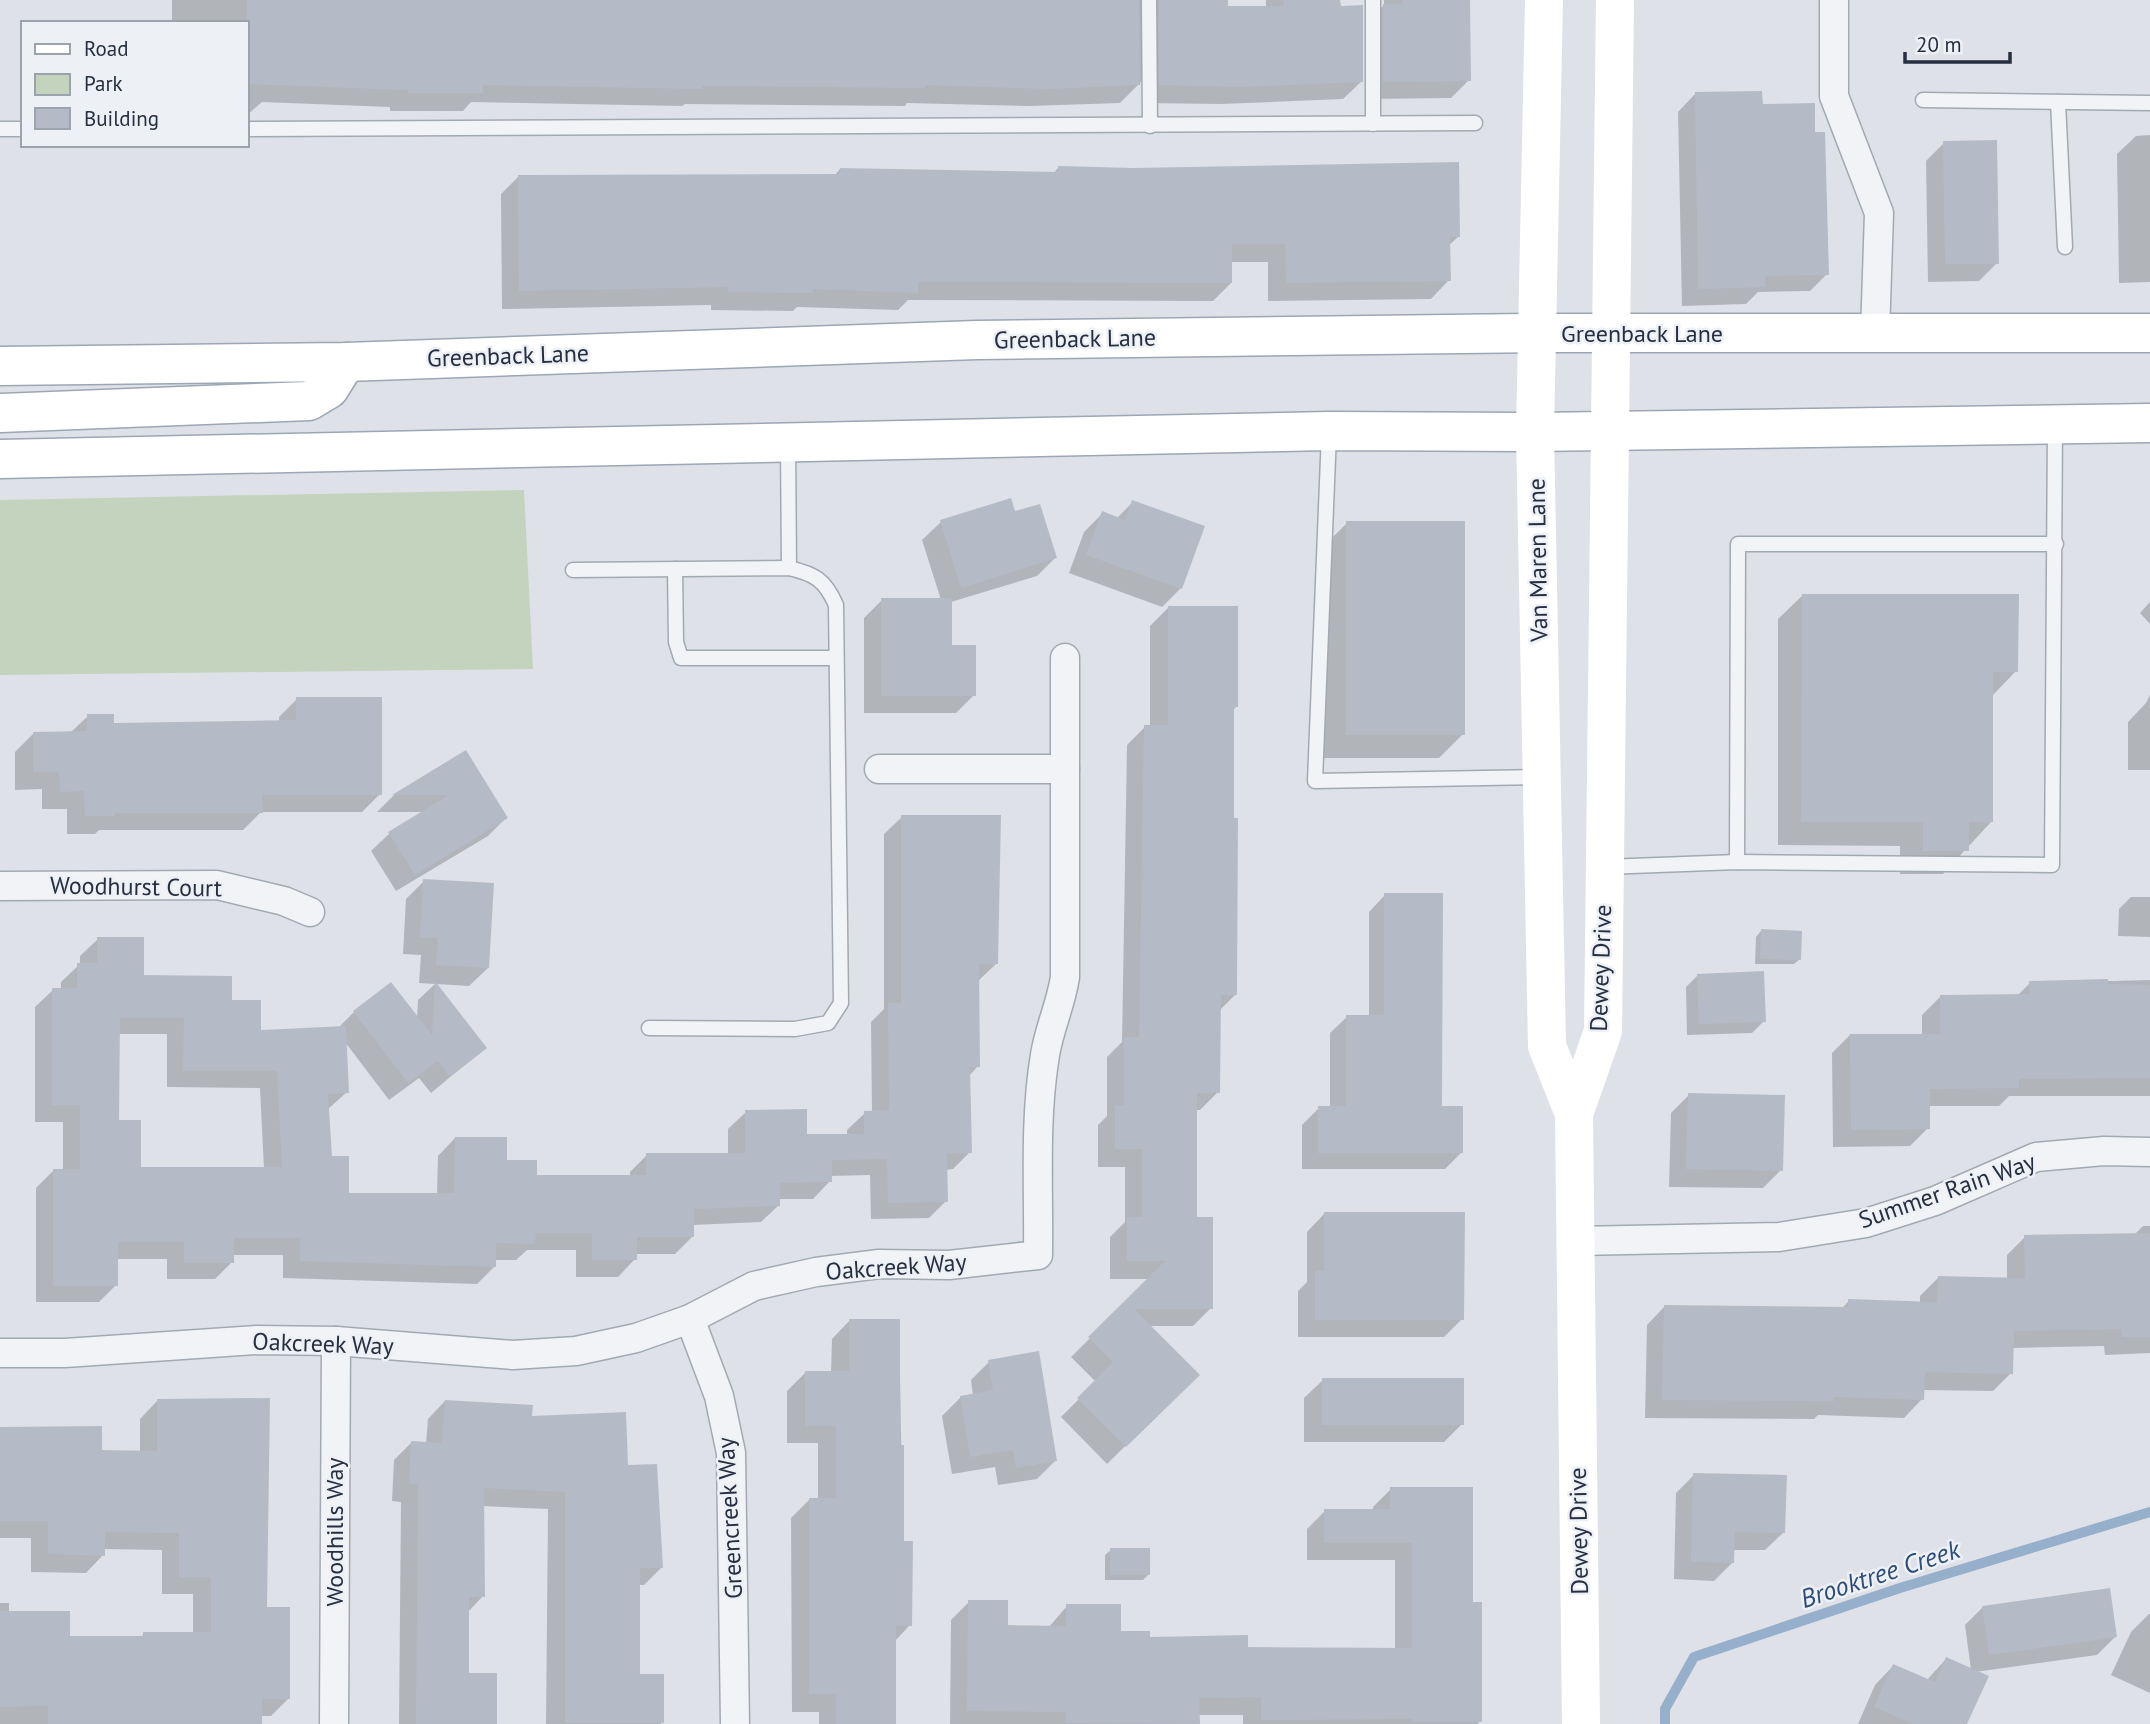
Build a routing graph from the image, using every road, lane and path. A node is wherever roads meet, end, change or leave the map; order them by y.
1 (1149, 0) edge
2 (1373, 0) edge
3 (1544, 0) edge
4 (1615, 0) edge
5 (1834, 0) edge
6 (1923, 100) dead end
7 (2058, 102) junction
8 (2150, 103) edge
9 (1475, 123) dead end
10 (1373, 124) junction
11 (1150, 126) junction
12 (21, 129) edge
13 (248, 129) edge
14 (0, 130) edge
15 (2065, 247) dead end
16 (1536, 333) junction
17 (2150, 333) edge
18 (1875, 334) junction
19 (1613, 335) junction
20 (346, 362) junction
21 (0, 366) edge
22 (0, 413) edge
23 (2150, 423) edge
24 (2056, 425) junction
25 (1610, 430) junction
26 (1329, 431) junction
27 (1535, 432) junction
28 (788, 442) junction
29 (0, 458) edge
30 (2056, 544) junction
31 (789, 568) junction
32 (675, 569) junction
33 (573, 570) dead end
34 (836, 658) junction
35 (1065, 658) dead end
36 (879, 769) dead end
37 (1066, 769) junction
38 (1542, 778) junction
39 (1737, 862) junction
40 (1603, 867) junction
41 (0, 886) edge
42 (310, 912) dead end
43 (649, 1028) dead end
44 (1574, 1114) junction
45 (2150, 1152) edge
46 (1576, 1241) junction
47 (691, 1319) junction
48 (335, 1341) junction
49 (0, 1353) edge
50 (334, 1724) edge
51 (735, 1724) edge
52 (1581, 1724) edge

1 - 11 lane
2 - 10 lane
3 - 16 main road, Van Maren Lane
4 - 19 main road
5 - 18 street
6 - 7 lane
7 - 8 lane
7 - 15 lane
9 - 10 lane
10 - 11 lane
11 - 13 lane
12 - 14 lane
16 - 19 main road, Greenback Lane
16 - 20 main road, Greenback Lane
16 - 27 main road, Van Maren Lane
17 - 18 main road, Greenback Lane
18 - 19 main road, Greenback Lane
19 - 25 main road, Dewey Drive
20 - 21 main road, Greenback Lane
20 - 22 main road
23 - 24 main road
24 - 25 main road
24 - 30 lane
25 - 27 main road
25 - 40 main road, Dewey Drive
26 - 27 main road
26 - 28 main road
26 - 38 lane
27 - 38 main road, Van Maren Lane
28 - 29 main road
28 - 31 lane
30 - 39 lane
30 - 39 lane
31 - 32 lane
31 - 34 lane
32 - 33 lane
32 - 34 lane
34 - 43 lane
35 - 37 street, Oakcreek Way
36 - 37 street
37 - 47 street, Oakcreek Way
38 - 44 main road, Van Maren Lane
39 - 40 lane
40 - 44 main road, Dewey Drive
41 - 42 street, Woodhurst Court
44 - 46 main road, Dewey Drive
45 - 46 street, Summer Rain Way
46 - 52 main road, Dewey Drive
47 - 48 street, Oakcreek Way
47 - 51 street, Greencreek Way
48 - 49 street, Oakcreek Way
48 - 50 street, Woodhills Way

